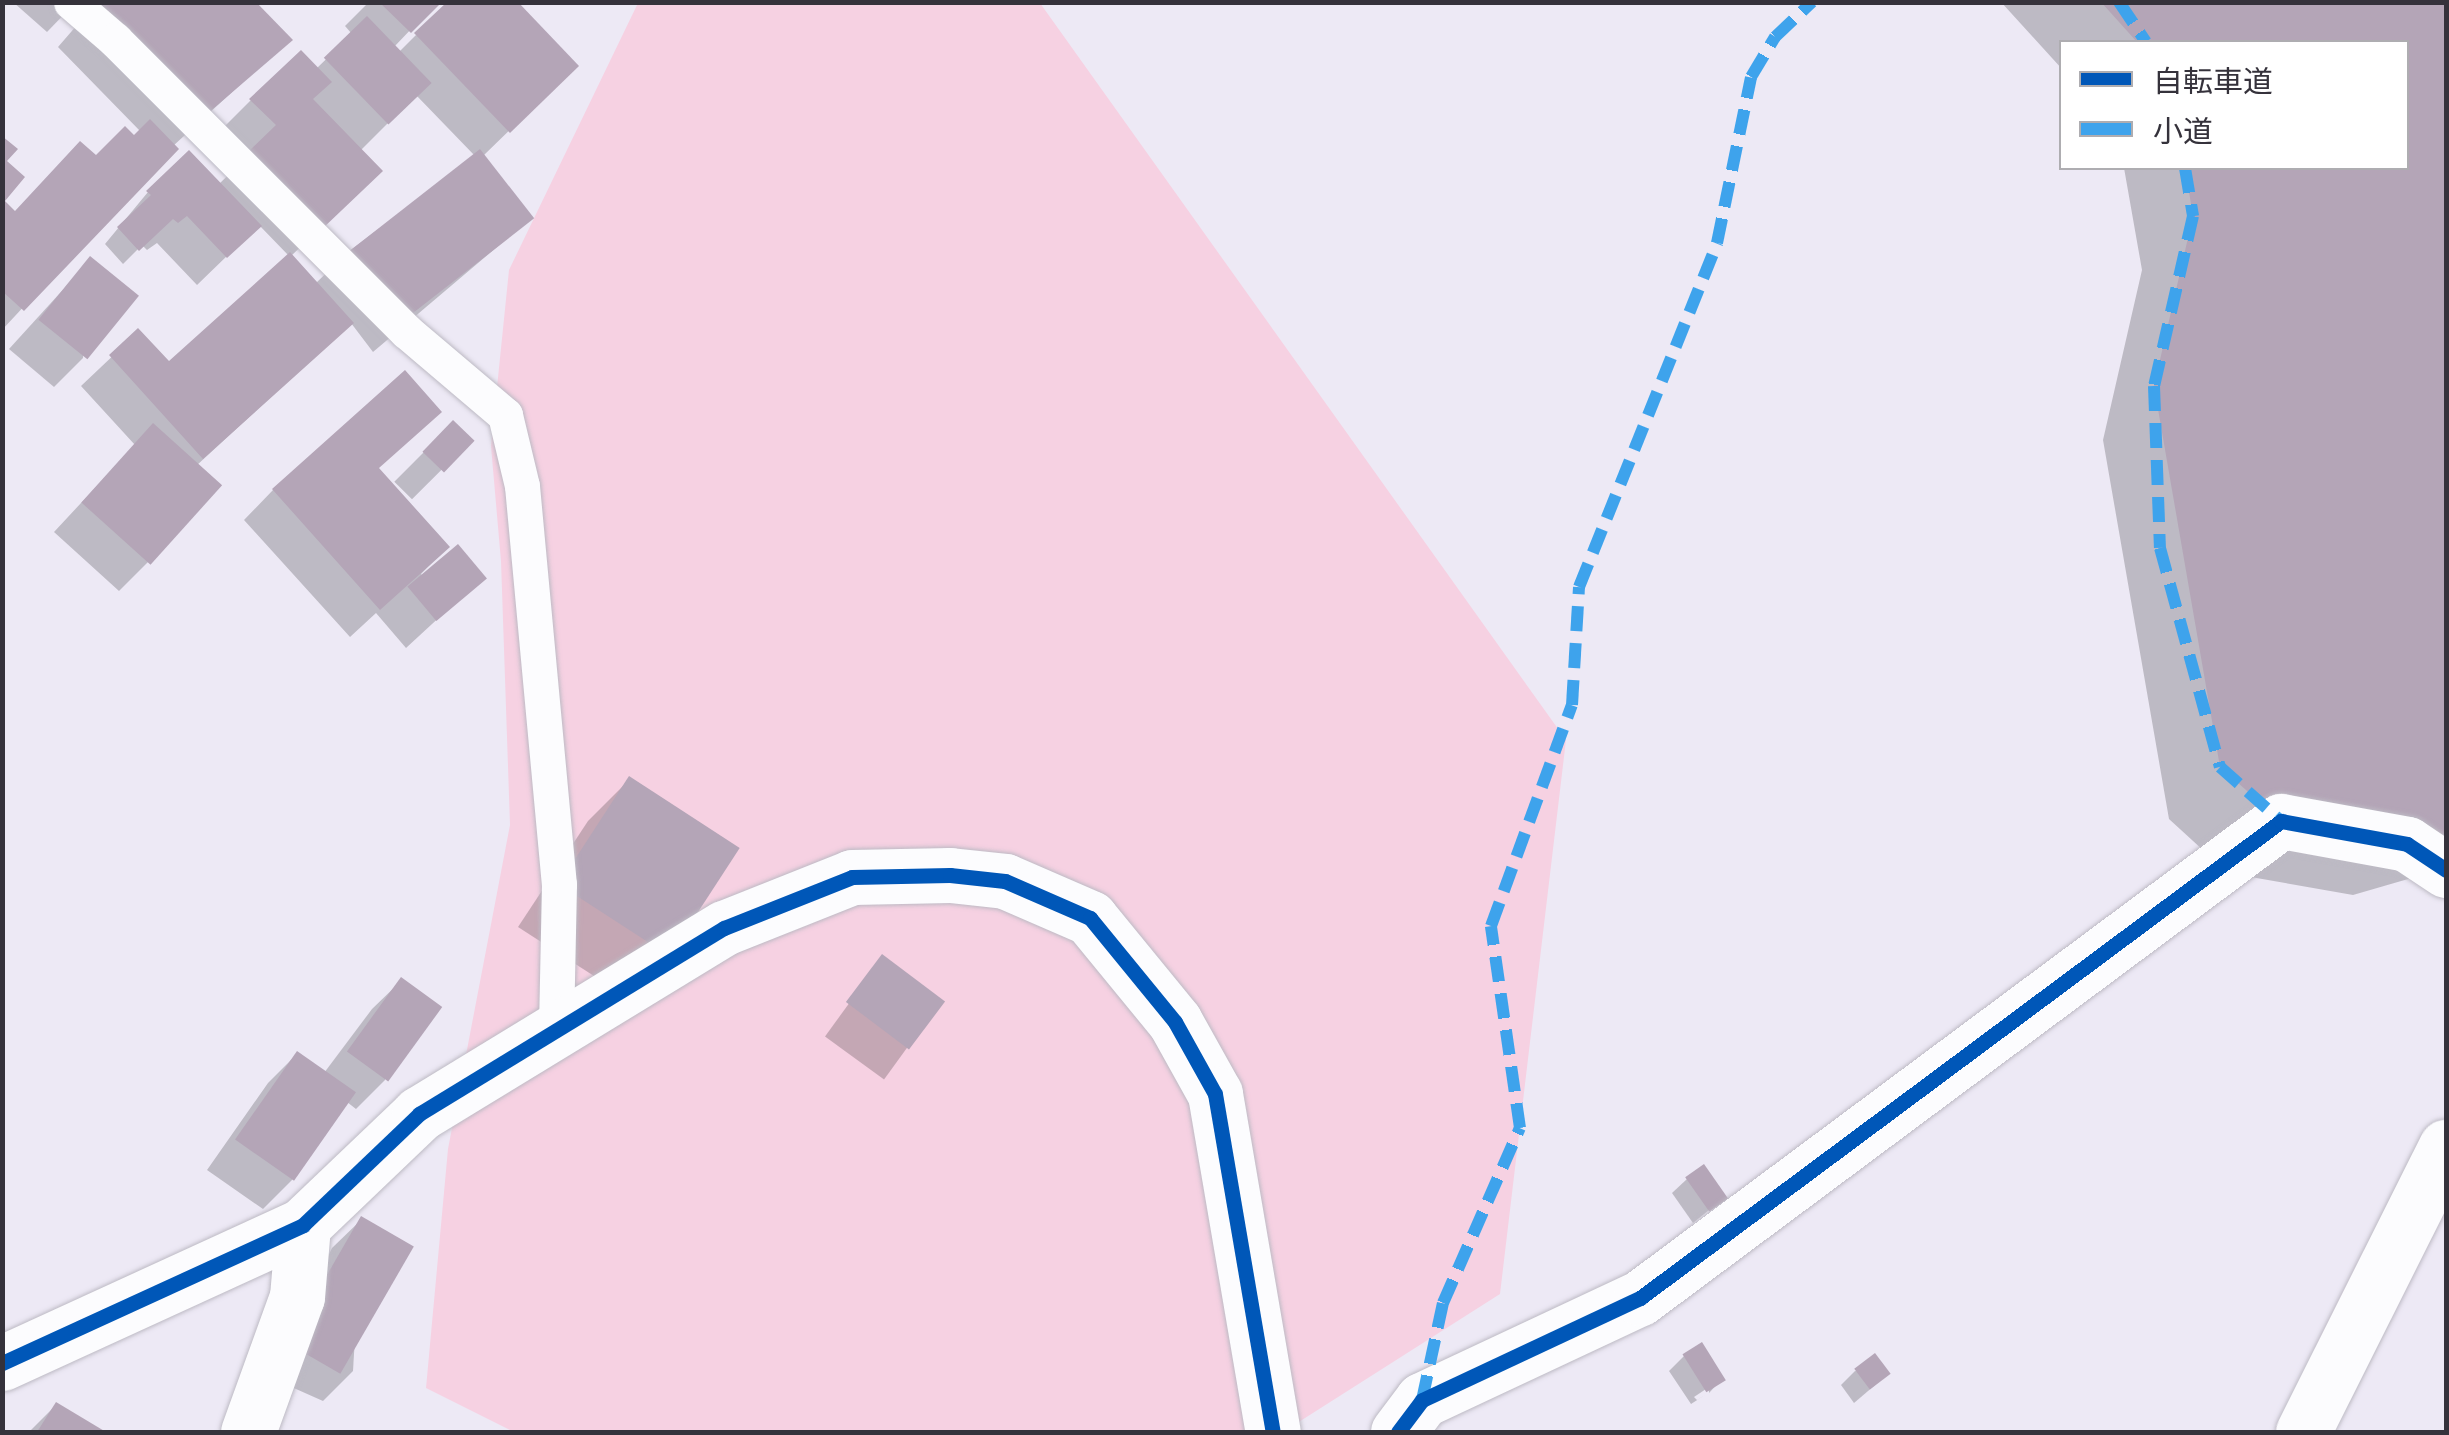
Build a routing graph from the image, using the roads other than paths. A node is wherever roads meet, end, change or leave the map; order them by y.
1 (71, 2) edge
2 (2446, 870) edge
3 (556, 1031) junction
4 (2446, 1147) edge
5 (303, 1225) junction
6 (2, 1363) edge
7 (248, 1432) edge
8 (1273, 1432) edge
9 (1398, 1432) edge
10 (2303, 1432) edge

1 - 3 lane
2 - 9 street
3 - 5 street
3 - 8 street
4 - 10 street
5 - 6 street
5 - 7 street

